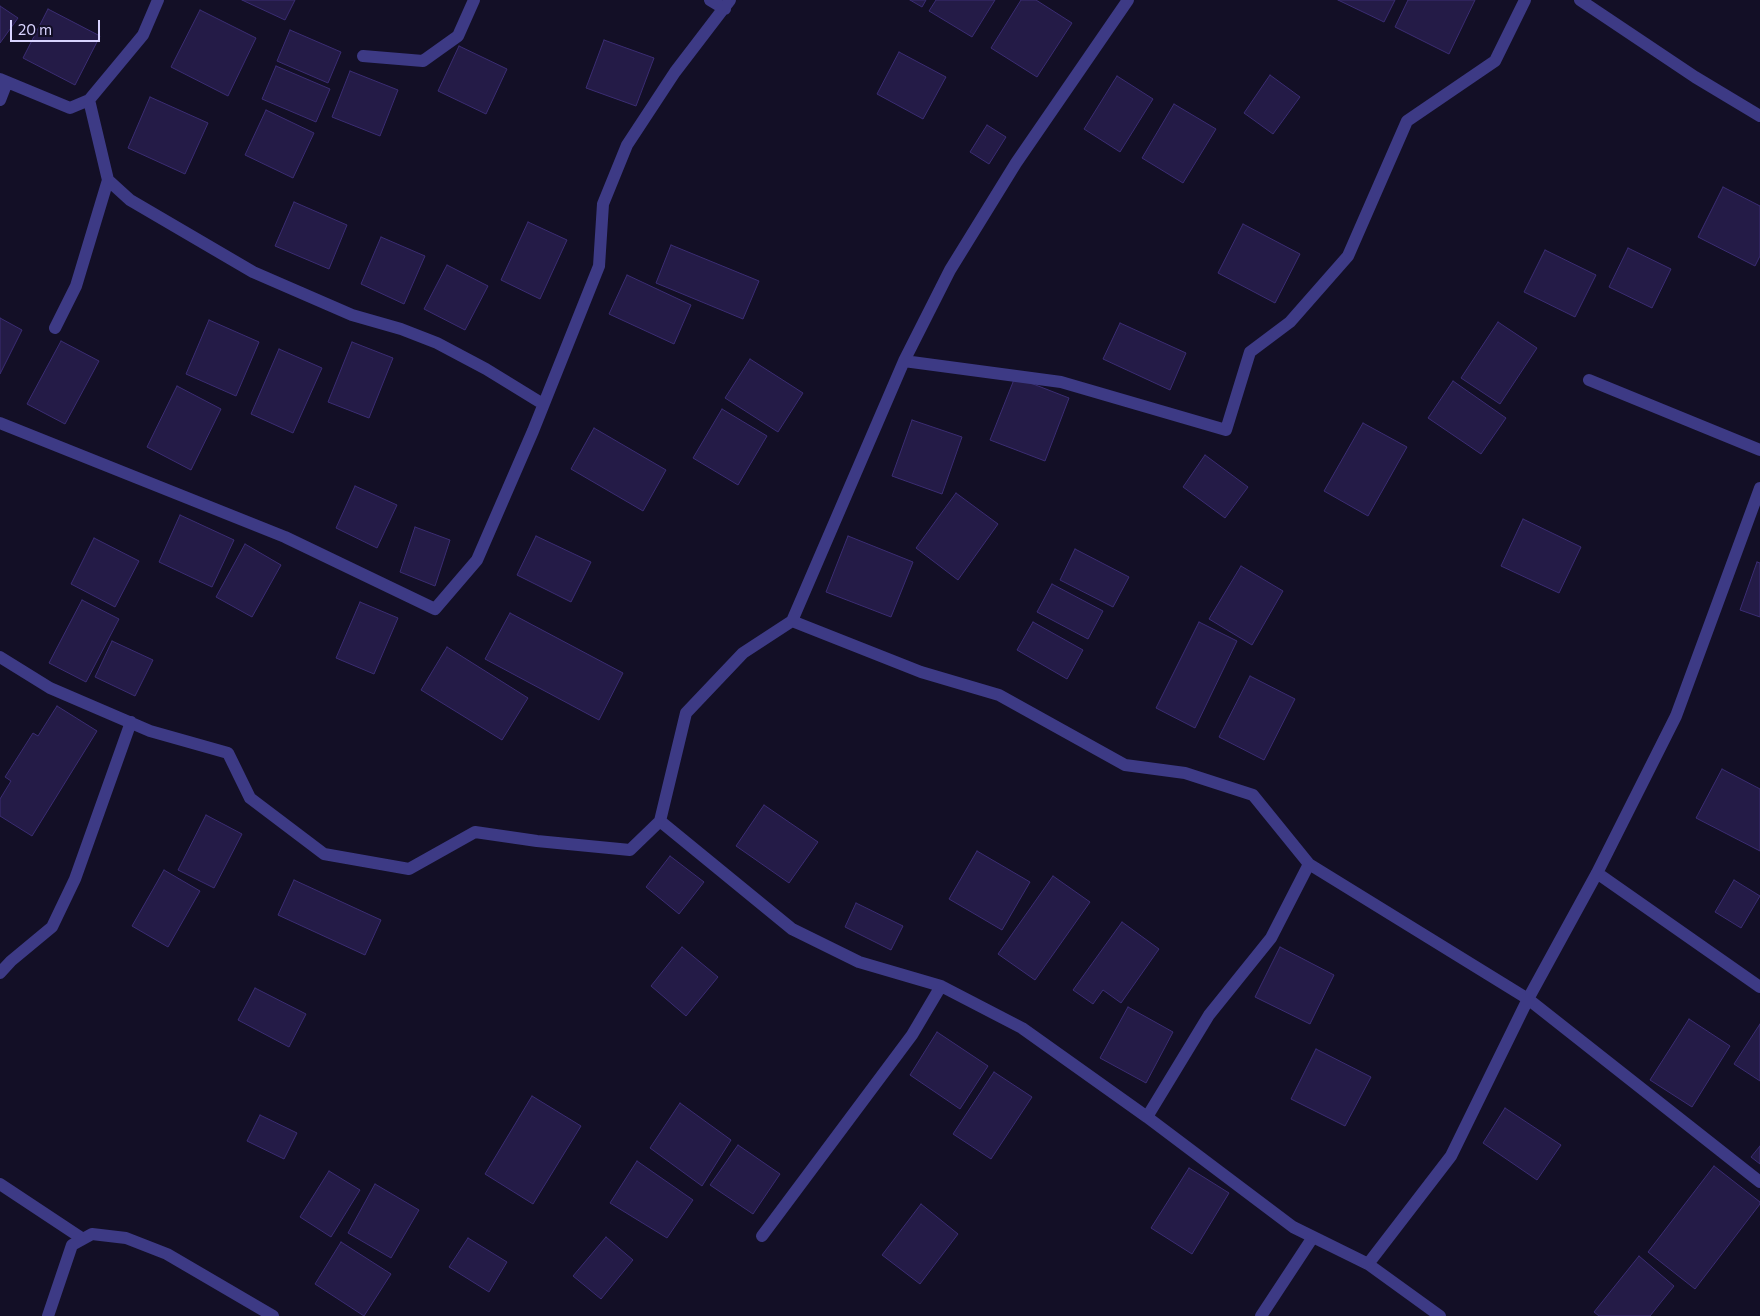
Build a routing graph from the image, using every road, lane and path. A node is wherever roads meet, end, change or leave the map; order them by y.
1 (158, 0) edge
2 (474, 0) edge
3 (710, 0) edge
4 (1128, 0) edge
5 (1525, 0) edge
6 (1580, 0) edge
7 (727, 4) edge
8 (363, 56) dead end
9 (4, 80) edge
10 (0, 100) edge
11 (90, 100) junction
12 (1760, 116) edge
13 (108, 180) junction
14 (55, 328) dead end
15 (904, 361) junction
16 (1589, 380) dead end
17 (544, 404) junction
18 (0, 423) edge
19 (1760, 450) edge
20 (1760, 488) edge
21 (792, 621) junction
22 (0, 657) edge
23 (131, 722) junction
24 (660, 820) junction
25 (1308, 864) junction
26 (1596, 873) junction
27 (0, 973) edge
28 (941, 986) junction
29 (1760, 987) edge
30 (1528, 999) junction
31 (1146, 1117) junction
32 (1760, 1182) edge
33 (0, 1184) edge
34 (762, 1236) dead end
35 (1313, 1237) junction
36 (83, 1239) junction
37 (1368, 1264) junction
38 (48, 1316) edge
39 (273, 1316) edge
40 (1261, 1316) edge
41 (1440, 1316) edge

1 - 11 street
2 - 8 street
3 - 7 street
4 - 15 street
5 - 15 street
6 - 12 street
7 - 17 street
9 - 10 street
9 - 11 street
11 - 13 street
13 - 14 street
13 - 17 street
15 - 21 street
16 - 19 street
17 - 18 street
20 - 26 street
21 - 24 street
21 - 25 street
22 - 23 street
23 - 24 street
23 - 27 street
24 - 28 street
25 - 30 street
25 - 31 street
26 - 29 street
26 - 30 street
28 - 31 street
28 - 34 street
30 - 32 street
30 - 37 street
31 - 35 street
33 - 36 street
35 - 37 street
35 - 40 street
36 - 38 street
36 - 39 street
37 - 41 street

